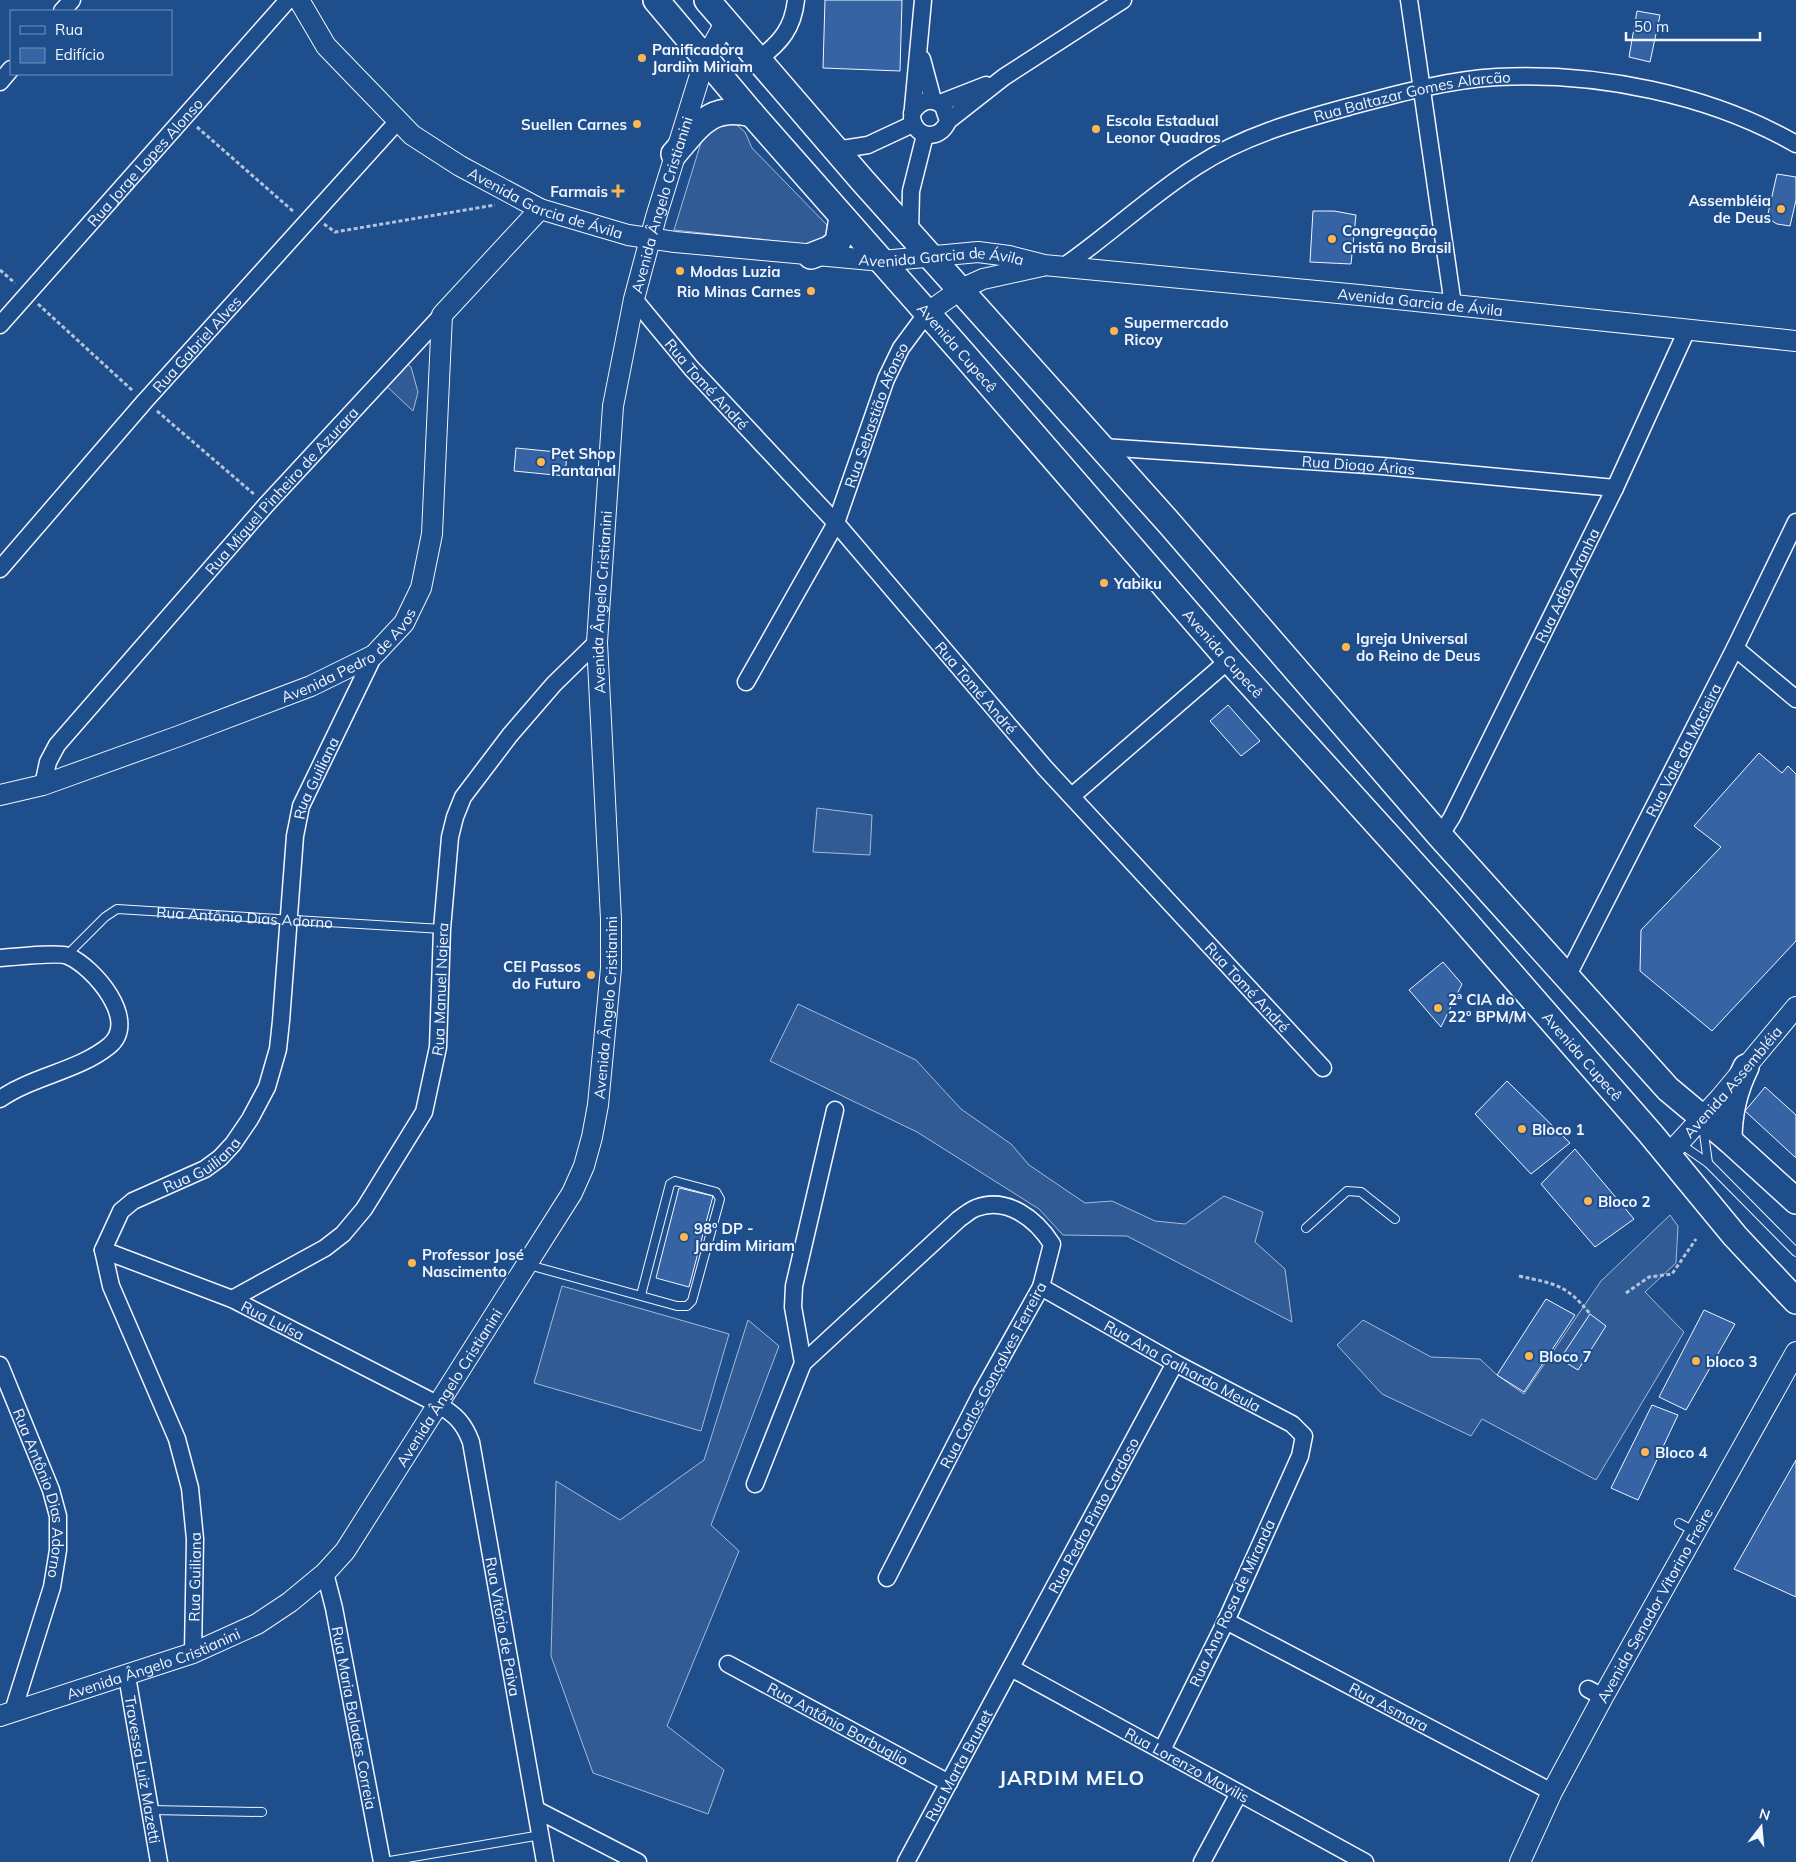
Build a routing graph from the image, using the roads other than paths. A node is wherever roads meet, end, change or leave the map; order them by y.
1 (72, 0) edge
2 (288, 0) edge
3 (299, 0) edge
4 (656, 0) edge
5 (707, 0) edge
6 (796, 0) edge
7 (924, 0) edge
8 (1123, 0) edge
9 (1410, 0) edge
10 (63, 10) edge
11 (725, 23) junction
12 (920, 48) junction
13 (704, 59) junction
14 (759, 59) junction
15 (10, 70) edge
16 (1004, 77) junction
17 (0, 82) edge
18 (1423, 88) junction
19 (937, 102) junction
20 (752, 114) junction
21 (913, 118) junction
22 (948, 121) junction
23 (397, 122) junction
24 (925, 135) junction
25 (1796, 144) edge
26 (836, 150) junction
27 (674, 154) junction
28 (540, 209) junction
29 (842, 217) junction
30 (910, 232) junction
31 (651, 239) junction
32 (811, 256) junction
33 (931, 257) junction
34 (882, 261) junction
35 (1054, 266) junction
36 (961, 289) junction
37 (634, 300) junction
38 (1453, 305) junction
39 (927, 313) junction
40 (442, 315) junction
41 (0, 325) edge
42 (1687, 330) junction
43 (1796, 341) edge
44 (1103, 448) junction
45 (1615, 488) junction
46 (1796, 522) edge
47 (836, 524) junction
48 (0, 569) edge
49 (597, 642) junction
50 (1735, 648) junction
51 (374, 655) junction
52 (1229, 660) junction
53 (746, 682) dead end
54 (1796, 699) edge
55 (44, 785) junction
56 (0, 795) edge
57 (1072, 796) junction
58 (1440, 836) junction
59 (288, 919) junction
60 (442, 929) junction
61 (67, 955) junction
62 (0, 958) edge
63 (1567, 977) junction
64 (1796, 1007) edge
65 (1746, 1067) junction
66 (1324, 1068) dead end
67 (0, 1099) edge
68 (835, 1110) dead end
69 (1702, 1118) junction
70 (1665, 1140) junction
71 (1729, 1140) junction
72 (1708, 1163) junction
73 (1796, 1201) edge
74 (1395, 1219) dead end
75 (1306, 1228) dead end
76 (103, 1250) junction
77 (1796, 1252) edge
78 (527, 1264) junction
79 (1041, 1288) junction
80 (641, 1295) junction
81 (232, 1298) junction
82 (1796, 1301) edge
83 (1796, 1352) edge
84 (803, 1363) junction
85 (1175, 1363) junction
86 (0, 1365) edge
87 (437, 1404) junction
88 (1300, 1456) joint
89 (755, 1484) dead end
90 (325, 1573) junction
91 (887, 1578) dead end
92 (1226, 1621) junction
93 (193, 1653) junction
94 (728, 1664) dead end
95 (1010, 1668) junction
96 (127, 1676) junction
97 (7, 1714) edge
98 (1162, 1750) junction
99 (949, 1783) junction
100 (1552, 1792) junction
101 (1239, 1793) junction
102 (150, 1810) junction
103 (537, 1810) junction
104 (262, 1812) dead end
105 (541, 1834) junction
106 (159, 1862) edge
107 (383, 1862) edge
108 (545, 1862) edge
109 (638, 1862) edge
110 (906, 1862) edge
111 (1202, 1862) edge
112 (1365, 1862) edge
113 (1520, 1862) edge

1 - 10 street
2 - 41 street, Rua Jorge Lopes Alonso
3 - 23 street, Avenida Garcia de Ávila
4 - 13 main road, Avenida Cupecê
5 - 11 main road
6 - 14 street
7 - 12 street
8 - 16 street
9 - 18 street
11 - 13 street, Avenida Ângelo Cristianini
11 - 14 main road
12 - 19 street
12 - 21 street
13 - 20 main road, Avenida Cupecê
13 - 27 street, Avenida Ângelo Cristianini
14 - 26 main road
15 - 17 street
16 - 19 street
16 - 22 street
18 - 25 street, Rua Baltazar Gomes Alarcão
18 - 35 street, Rua Baltazar Gomes Alarcão
18 - 38 street
19 - 21 street
19 - 22 street
20 - 27 main road
20 - 29 main road, Avenida Cupecê
21 - 24 street
21 - 26 street
22 - 24 street
23 - 28 street, Avenida Garcia de Ávila
23 - 48 street, Rua Gabriel Alves
24 - 30 street
26 - 30 main road
27 - 31 street, Avenida Ângelo Cristianini
28 - 31 street, Avenida Garcia de Ávila
28 - 40 street, Rua Miguel Pinheiro de Azurara
29 - 32 main road
29 - 34 main road, Avenida Cupecê
30 - 33 main road
31 - 32 street, Avenida Garcia de Ávila
31 - 37 street, Avenida Ângelo Cristianini
32 - 34 street, Avenida Garcia de Ávila
33 - 34 street, Avenida Garcia de Ávila
33 - 35 street, Avenida Garcia de Ávila
33 - 36 main road
34 - 39 main road, Avenida Cupecê
35 - 36 street, Avenida Garcia de Ávila
35 - 38 street, Avenida Garcia de Ávila
36 - 39 street, Avenida Garcia de Ávila
36 - 44 main road
37 - 47 street, Rua Tomé André
37 - 49 street, Avenida Ângelo Cristianini
38 - 42 street, Avenida Garcia de Ávila
39 - 47 street, Rua Sebastião Afonso
39 - 52 main road, Avenida Cupecê
40 - 51 street, Avenida Pedro de Avos
40 - 55 street, Rua Miguel Pinheiro de Azurara
42 - 43 street, Avenida Garcia de Ávila
42 - 45 street, Rua Adão Aranha
44 - 45 street, Rua Diogo Árias
44 - 58 main road
45 - 58 street, Rua Adão Aranha
46 - 50 street, Rua Vale da Macieira
47 - 53 street, Rua Sebastião Afonso
47 - 57 street, Rua Tomé André
49 - 60 street, Rua Manuel Najera
49 - 78 street, Avenida Ângelo Cristianini
50 - 54 street
50 - 63 street, Rua Vale da Macieira
51 - 55 street, Avenida Pedro de Avos
51 - 59 street, Rua Guiliana
52 - 57 street
52 - 70 main road, Avenida Cupecê
55 - 56 street, Avenida Pedro de Avos
57 - 66 street, Rua Tomé André
58 - 63 main road
59 - 60 lane, Rua Antônio Dias Adorno
59 - 61 lane, Rua Antônio Dias Adorno
59 - 76 street, Rua Guiliana
60 - 81 street, Rua Manuel Najera
61 - 62 street
61 - 67 street
63 - 69 main road
64 - 65 street, Avenida Assembléia
65 - 69 street, Avenida Assembléia
65 - 71 main road
68 - 84 street
69 - 70 street, Avenida Assembléia
69 - 71 main road
69 - 72 lane
70 - 72 lane
70 - 82 main road, Avenida Cupecê
71 - 73 main road
72 - 77 lane
74 - 75 lane
76 - 81 street, Rua Luísa
76 - 93 street, Rua Guiliana
78 - 80 lane
78 - 87 street, Avenida Ângelo Cristianini
79 - 84 street, Rua Carlos Gonçalves Ferreira
79 - 85 street, Rua Ana Galhardo Meula
79 - 91 street, Rua Carlos Gonçalves Ferreira
80 - 80 lane
81 - 87 street, Rua Luísa
83 - 100 street, Avenida Senador Vitorino Freire
84 - 89 street
85 - 88 street, Rua Ana Galhardo Meula
85 - 95 street, Rua Pedro Pinto Cardoso
86 - 97 street, Rua Antônio Dias Adorno
87 - 90 street, Avenida Ângelo Cristianini
87 - 103 street, Rua Vitório de Paiva
88 - 92 street, Rua Ana Rosa de Miranda
90 - 93 street, Avenida Ângelo Cristianini
90 - 107 street, Rua Maria Balades Correia
92 - 98 street, Rua Ana Rosa de Miranda
92 - 100 street, Rua Asmara
93 - 96 street, Avenida Ângelo Cristianini
94 - 99 street, Rua Antônio Barbuglio
95 - 98 street, Rua Lorenzo Mavilis
95 - 99 street, Rua Marta Brunet
96 - 97 street, Avenida Ângelo Cristianini
96 - 102 street, Travessa Luiz Mazetti
98 - 101 street, Rua Lorenzo Mavilis
99 - 110 street, Rua Marta Brunet
100 - 113 street, Avenida Senador Vitorino Freire
101 - 111 street
101 - 112 street, Rua Lorenzo Mavilis
102 - 104 lane
102 - 106 street, Travessa Luiz Mazetti
103 - 105 street, Rua Vitório de Paiva
103 - 109 street
105 - 107 lane
105 - 108 street, Rua Vitório de Paiva

